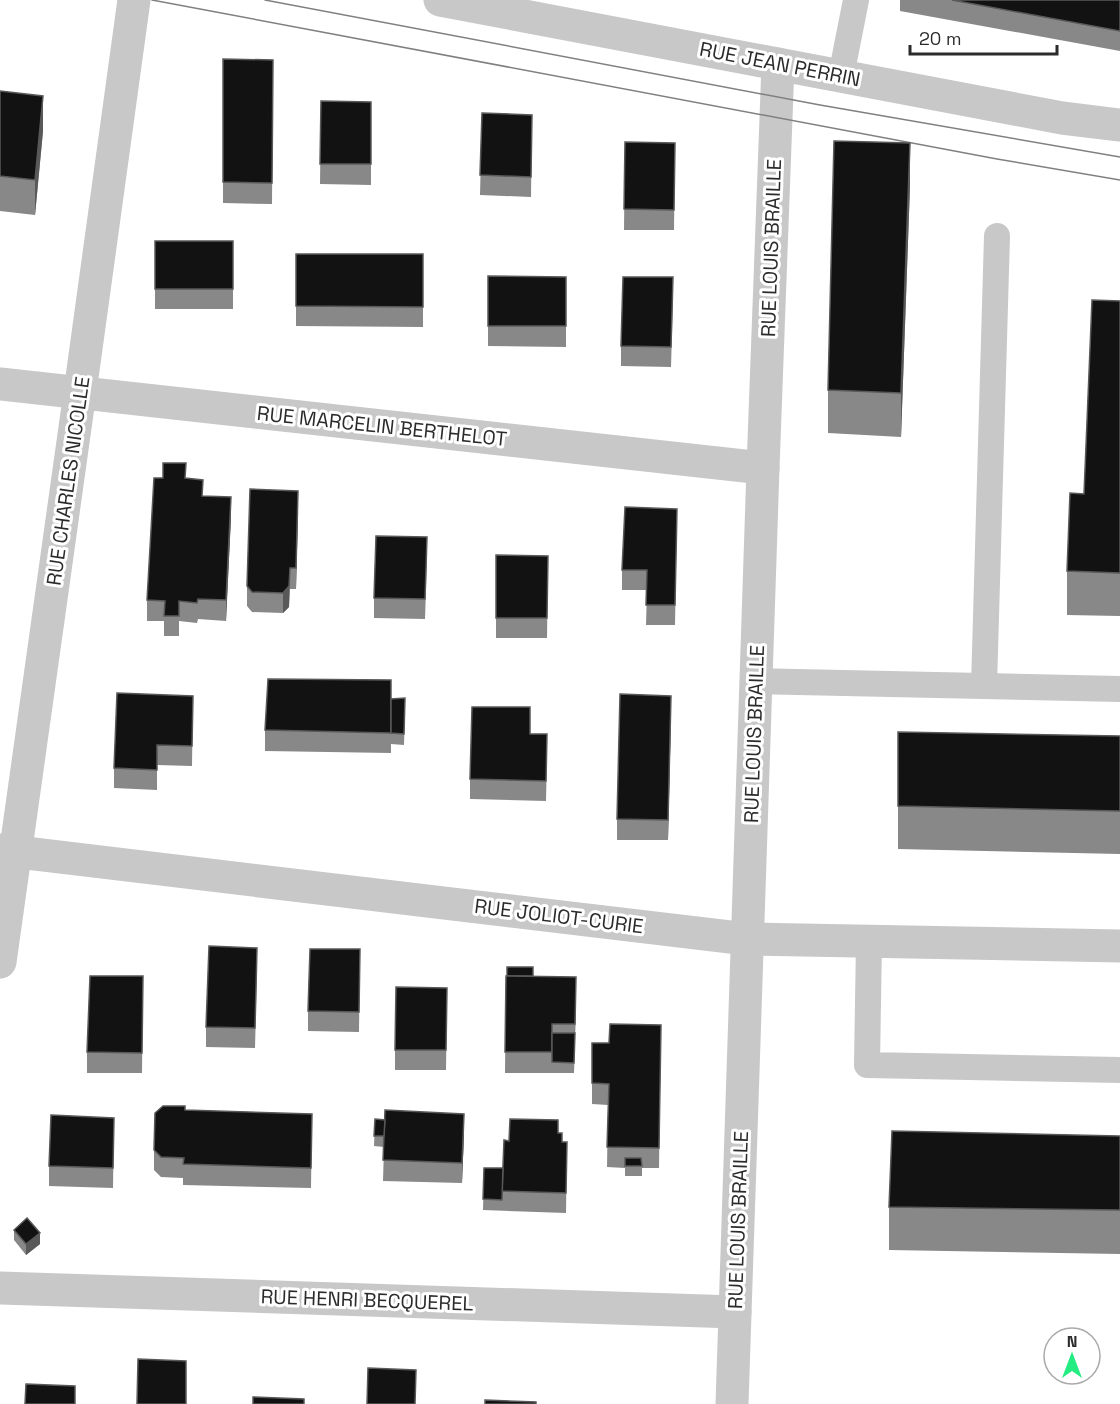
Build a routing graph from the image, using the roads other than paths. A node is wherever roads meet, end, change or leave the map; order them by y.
1 (134, 0) edge
2 (440, 0) edge
3 (856, 0) edge
4 (778, 64) junction
5 (841, 76) junction
6 (1120, 125) edge
7 (998, 236) dead end
8 (0, 384) edge
9 (80, 392) junction
10 (763, 468) junction
11 (756, 681) junction
12 (984, 686) junction
13 (1120, 689) edge
14 (8, 850) edge
15 (747, 939) junction
16 (869, 941) junction
17 (1120, 946) edge
18 (0, 962) edge
19 (1120, 1070) edge
20 (0, 1288) edge
21 (735, 1312) junction
22 (732, 1404) edge

1 - 9 street, RUE CHARLES NICOLLE
2 - 4 street, RUE JEAN PERRIN
3 - 5 lane
4 - 5 street, RUE JEAN PERRIN
4 - 10 street, RUE LOUIS BRAILLE
5 - 6 street, RUE JEAN PERRIN
7 - 12 lane
8 - 9 street, RUE MARCELIN BERTHELOT
9 - 10 street, RUE MARCELIN BERTHELOT
9 - 14 street, RUE CHARLES NICOLLE
10 - 11 street, RUE LOUIS BRAILLE
11 - 12 lane
11 - 15 street, RUE LOUIS BRAILLE
12 - 13 lane
14 - 15 street, RUE JOLIOT-CURIE
14 - 18 street, RUE CHARLES NICOLLE
15 - 16 street, RUE JOLIOT-CURIE
15 - 21 street, RUE LOUIS BRAILLE
16 - 17 street, RUE JOLIOT-CURIE
16 - 19 lane
20 - 21 street, RUE HENRI BECQUEREL
21 - 22 street, RUE LOUIS BRAILLE

